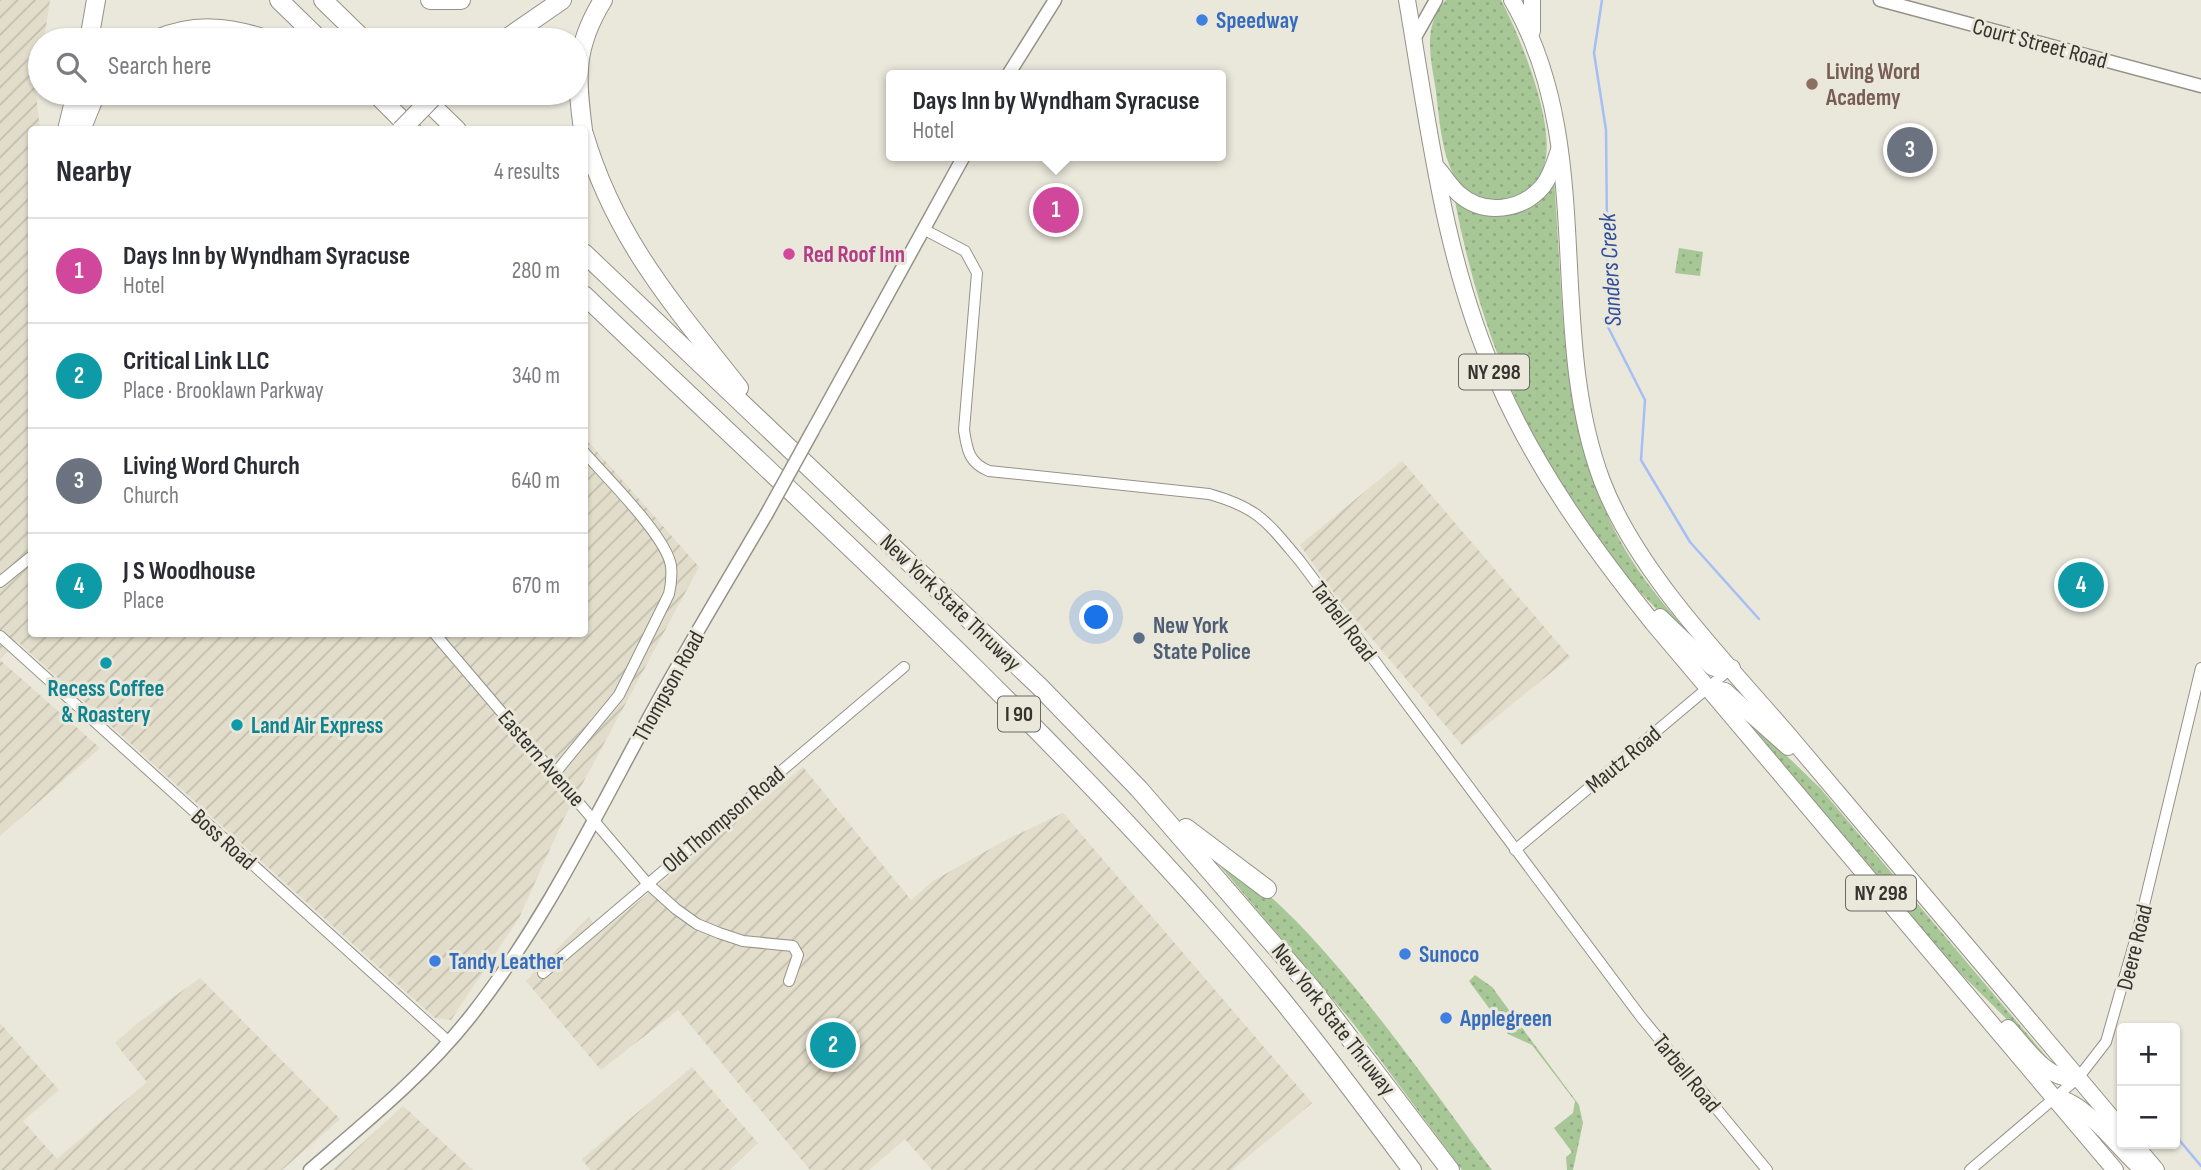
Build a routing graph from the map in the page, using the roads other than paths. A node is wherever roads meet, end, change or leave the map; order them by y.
1 (96, 0) edge
2 (279, 0) edge
3 (323, 0) edge
4 (430, 0) edge
5 (461, 0) edge
6 (545, 0) edge
7 (562, 0) edge
8 (603, 0) edge
9 (1055, 0) edge
10 (1407, 0) edge
11 (1436, 0) edge
12 (1512, 0) edge
13 (1532, 0) edge
14 (1880, 0) edge
15 (91, 28) edge
16 (195, 28) edge
17 (224, 28) edge
18 (308, 28) edge
19 (352, 28) edge
20 (501, 28) edge
21 (521, 28) edge
22 (588, 28) edge
23 (1414, 38) junction
24 (1533, 41) junction
25 (1011, 70) edge
26 (2201, 86) edge
27 (73, 105) edge
28 (91, 105) edge
29 (376, 105) edge
30 (387, 105) edge
31 (427, 105) edge
32 (431, 105) edge
33 (436, 105) edge
34 (580, 105) edge
35 (68, 126) edge
36 (83, 126) edge
37 (407, 126) edge
38 (407, 126) edge
39 (409, 126) edge
40 (409, 126) edge
41 (453, 126) edge
42 (583, 126) edge
43 (588, 144) edge
44 (1560, 148) junction
45 (961, 161) edge
46 (1436, 167) junction
47 (925, 229) junction
48 (588, 257) edge
49 (588, 299) edge
50 (776, 435) junction
51 (588, 457) edge
52 (28, 559) edge
53 (1610, 569) junction
54 (0, 582) edge
55 (0, 636) edge
56 (438, 637) edge
57 (904, 667) dead end
58 (1732, 668) junction
59 (2201, 668) edge
60 (1708, 688) junction
61 (556, 772) junction
62 (1830, 784) junction
63 (1139, 789) junction
64 (596, 820) junction
65 (1515, 850) junction
66 (647, 883) junction
67 (1267, 888) dead end
68 (543, 973) dead end
69 (1949, 974) junction
70 (789, 981) dead end
71 (449, 1042) junction
72 (2078, 1078) junction
73 (2054, 1098) junction
74 (2117, 1124) edge
75 (2138, 1149) edge
76 (310, 1170) edge
77 (1412, 1170) edge
78 (1450, 1170) edge
79 (1767, 1170) edge
80 (1970, 1170) edge
81 (2115, 1170) edge
82 (2143, 1170) edge
83 (2156, 1170) edge

1 - 15 highway
2 - 18 highway
3 - 19 highway
4 - 5 highway
6 - 20 highway
7 - 21 highway
8 - 22 highway
9 - 25 street
10 - 23 main road, NY 298
11 - 23 street
12 - 24 main road, NY 298
13 - 24 main road
14 - 26 street, Court Street Road
16 - 17 highway
23 - 46 main road, NY 298
24 - 44 main road, NY 298
27 - 35 highway
28 - 36 highway
29 - 37 highway
30 - 38 highway
31 - 39 highway, bridge
32 - 41 highway
33 - 40 highway
34 - 42 highway
43 - 50 highway
44 - 46 main road
44 - 58 main road, NY 298
45 - 47 street, Thompson Road
46 - 53 main road, NY 298
47 - 64 street, Thompson Road, bridge
47 - 65 street, Tarbell Road
48 - 50 highway, New York State Thruway / I 90
49 - 77 highway, New York State Thruway / I 90
50 - 63 highway, New York State Thruway / I 90
51 - 61 street
52 - 54 street
53 - 58 main road
53 - 60 main road, NY 298
55 - 71 street, Boss Road
56 - 61 street, Eastern Avenue
57 - 66 street, Old Thompson Road
58 - 60 street, Mautz Road
58 - 62 main road, NY 298
59 - 72 street, Deere Road
60 - 62 main road
60 - 65 street, Mautz Road
60 - 69 main road, NY 298
61 - 64 street, Eastern Avenue
62 - 72 main road, NY 298
63 - 67 highway
63 - 78 highway, New York State Thruway / I 90
64 - 66 street, Eastern Avenue
64 - 71 street, Thompson Road
65 - 79 street, Tarbell Road
66 - 68 street, Old Thompson Road
66 - 70 street, Eastern Avenue
69 - 72 main road
69 - 73 main road, NY 298
71 - 76 street, Thompson Road
72 - 73 street, Deere Road
72 - 74 main road, NY 298
73 - 80 street, Deere Road
73 - 81 main road, NY 298
73 - 82 main road
75 - 83 main road

